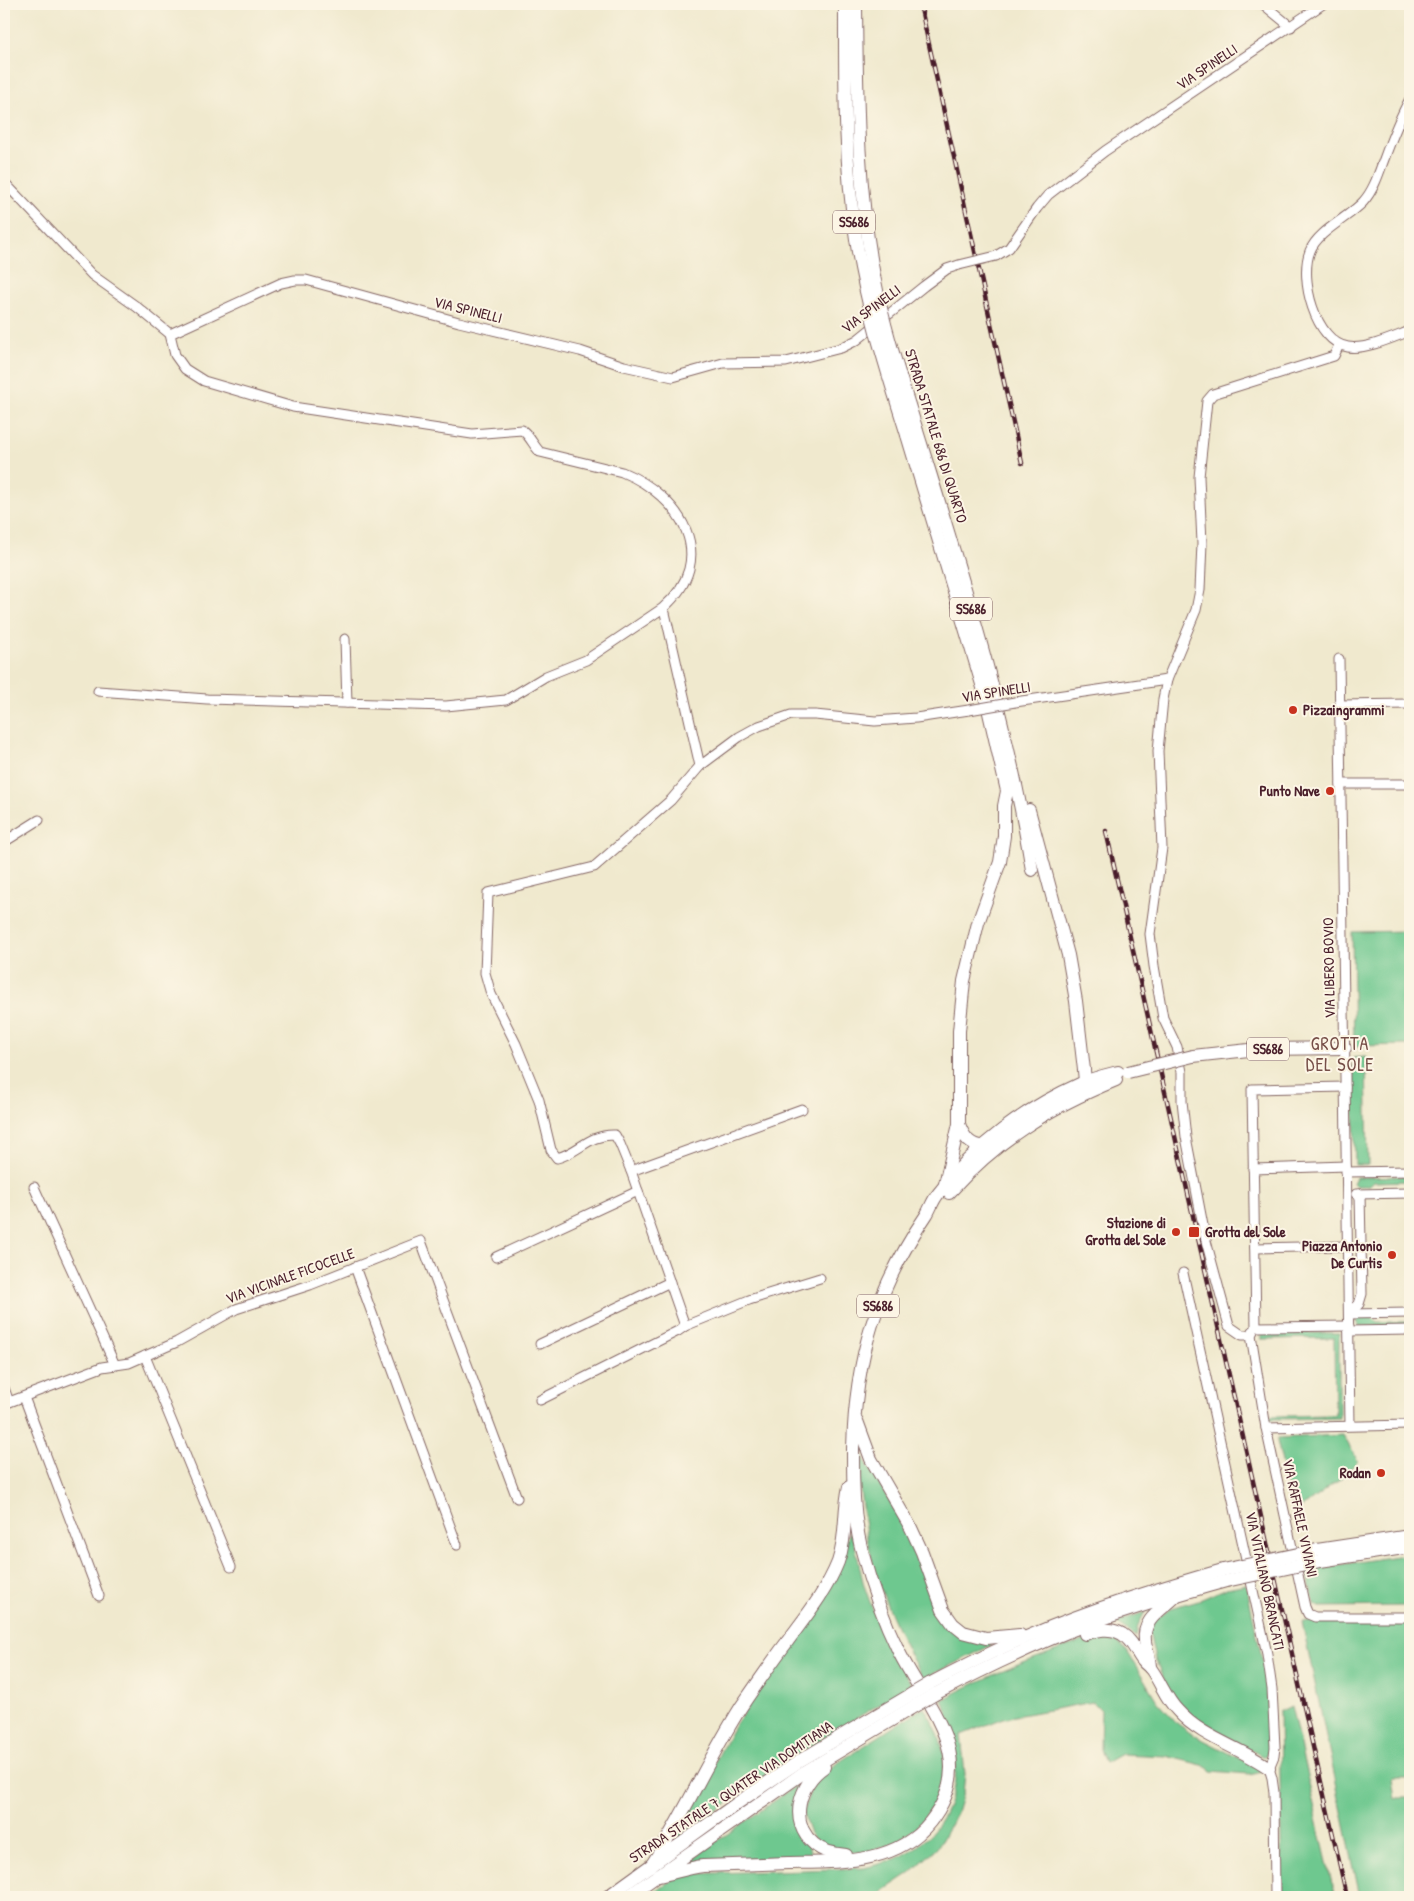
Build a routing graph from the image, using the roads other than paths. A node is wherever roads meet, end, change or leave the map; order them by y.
1 (845, 4) edge
2 (856, 4) edge
3 (1263, 4) edge
4 (1323, 4) edge
5 (1291, 27) junction
6 (1410, 99) edge
7 (4, 182) edge
8 (1410, 331) edge
9 (170, 334) junction
10 (1339, 345) junction
11 (912, 433) junction
12 (664, 611) junction
13 (345, 639) dead end
14 (1339, 659) dead end
15 (1167, 680) junction
16 (98, 691) dead end
17 (347, 703) junction
18 (1410, 704) edge
19 (1340, 705) junction
20 (700, 766) junction
21 (1341, 784) junction
22 (1410, 784) edge
23 (1012, 790) junction
24 (39, 820) dead end
25 (4, 842) edge
26 (1032, 870) dead end
27 (1344, 1048) junction
28 (1083, 1058) junction
29 (1123, 1072) junction
30 (1085, 1082) junction
31 (1345, 1087) junction
32 (1076, 1096) junction
33 (802, 1109) dead end
34 (959, 1124) junction
35 (1018, 1124) junction
36 (998, 1145) junction
37 (982, 1147) junction
38 (1253, 1168) junction
39 (1346, 1169) junction
40 (631, 1171) junction
41 (1410, 1171) edge
42 (945, 1184) junction
43 (34, 1187) dead end
44 (638, 1191) junction
45 (1410, 1193) edge
46 (1347, 1194) junction
47 (1360, 1194) junction
48 (930, 1210) junction
49 (1348, 1246) junction
50 (1255, 1248) junction
51 (496, 1257) dead end
52 (355, 1267) junction
53 (1183, 1273) dead end
54 (820, 1278) dead end
55 (670, 1282) junction
56 (1410, 1313) edge
57 (1349, 1314) junction
58 (685, 1326) junction
59 (1349, 1328) junction
60 (1410, 1330) edge
61 (1253, 1331) junction
62 (540, 1344) dead end
63 (145, 1356) junction
64 (115, 1365) junction
65 (4, 1388) edge
66 (24, 1397) junction
67 (540, 1400) dead end
68 (6, 1403) edge
69 (854, 1414) junction
70 (1350, 1425) junction
71 (1410, 1425) edge
72 (1266, 1428) junction
73 (853, 1470) junction
74 (517, 1498) dead end
75 (1410, 1536) edge
76 (457, 1545) dead end
77 (1410, 1547) edge
78 (1318, 1555) junction
79 (231, 1567) dead end
80 (1224, 1576) junction
81 (1177, 1595) junction
82 (98, 1596) dead end
83 (1410, 1617) edge
84 (1067, 1633) junction
85 (1028, 1636) junction
86 (1150, 1668) junction
87 (932, 1689) junction
88 (915, 1699) junction
89 (834, 1753) junction
90 (1269, 1768) junction
91 (869, 1856) junction
92 (654, 1871) junction
93 (607, 1897) edge
94 (627, 1897) edge
95 (1275, 1897) edge

1 - 11 highway, STRADA STATALE 686 DI QUARTO / SS686, bridge
2 - 11 highway, STRADA STATALE 686 DI QUARTO / SS686, bridge
3 - 5 street
4 - 5 street, VIA SPINELLI
5 - 9 street, VIA SPINELLI, bridge
6 - 10 street
7 - 9 street
8 - 10 street
9 - 12 street
10 - 15 street
11 - 23 highway, STRADA STATALE 686 DI QUARTO / SS686
12 - 17 street
12 - 20 street
13 - 17 street
14 - 19 street, VIA LIBERO BOVIO
15 - 20 street, VIA SPINELLI, bridge
15 - 61 street
16 - 17 street
18 - 19 street
19 - 21 street, VIA LIBERO BOVIO
20 - 40 street, VIA SPINELLI
21 - 22 street
21 - 27 street, VIA LIBERO BOVIO
23 - 26 highway, STRADA STATALE 686 DI QUARTO / SS686
23 - 28 highway, SS686
23 - 34 highway, SS686
24 - 25 street
27 - 29 highway, SS686, bridge
27 - 31 street, VIA LIBERO BOVIO
28 - 29 highway, SS686
28 - 30 highway, SS686
29 - 30 highway, SS686
29 - 32 highway, SS686
30 - 32 highway, SS686
30 - 35 highway, SS686
31 - 38 street, VIA RAFFAELE VIVIANI
31 - 39 street, VIA LIBERO BOVIO
32 - 35 highway, SS686
33 - 40 street
34 - 37 highway
34 - 42 highway, SS686
35 - 36 highway, SS686
35 - 37 highway, SS686
36 - 37 highway, SS686
36 - 48 highway, SS686
37 - 42 highway, SS686
38 - 39 street
38 - 50 street, VIA RAFFAELE VIVIANI
39 - 41 street
39 - 46 street, VIA LIBERO BOVIO
40 - 44 street
42 - 48 highway, SS686
43 - 64 street
44 - 51 street
44 - 55 street
45 - 47 street
46 - 47 street
46 - 49 street, VIA LIBERO BOVIO
47 - 57 street
48 - 69 highway, SS686
49 - 50 street
49 - 57 street, VIA LIBERO BOVIO
50 - 61 street, VIA RAFFAELE VIVIANI
52 - 63 street, VIA VICINALE FICOCELLE
52 - 74 street, VIA VICINALE FICOCELLE
52 - 76 street
53 - 90 street, VIA VITALIANO BRANCATI
54 - 58 street
55 - 58 street
55 - 62 street
56 - 57 street
57 - 59 street, VIA LIBERO BOVIO
58 - 67 street
59 - 60 street
59 - 61 street
59 - 70 street, VIA LIBERO BOVIO
61 - 72 street, VIA RAFFAELE VIVIANI
63 - 64 street, VIA VICINALE FICOCELLE
63 - 79 street
64 - 66 street, VIA VICINALE FICOCELLE
65 - 68 street
66 - 68 street, VIA VICINALE FICOCELLE
66 - 82 street
69 - 73 highway, SS686
69 - 85 highway
70 - 71 street
70 - 72 street
72 - 83 street, VIA RAFFAELE VIVIANI
73 - 91 highway
73 - 92 highway
75 - 78 highway, STRADA STATALE 7 QUATER VIA DOMITIANA
77 - 78 highway, STRADA STATALE 7 QUATER VIA DOMITIANA
78 - 80 highway, STRADA STATALE 7 QUATER VIA DOMITIANA, bridge
80 - 81 highway, STRADA STATALE 7 QUATER VIA DOMITIANA
80 - 85 highway, STRADA STATALE 7 QUATER VIA DOMITIANA
81 - 84 highway, STRADA STATALE 7 QUATER VIA DOMITIANA
81 - 86 highway
84 - 86 highway
84 - 87 highway, STRADA STATALE 7 QUATER VIA DOMITIANA
85 - 87 highway, STRADA STATALE 7 QUATER VIA DOMITIANA
86 - 90 highway
87 - 88 highway, STRADA STATALE 7 QUATER VIA DOMITIANA, bridge
88 - 89 highway, STRADA STATALE 7 QUATER VIA DOMITIANA
88 - 92 highway, STRADA STATALE 7 QUATER VIA DOMITIANA
89 - 91 highway
89 - 92 highway, STRADA STATALE 7 QUATER VIA DOMITIANA
90 - 95 street, VIA VITALIANO BRANCATI
91 - 92 highway
92 - 93 highway, STRADA STATALE 7 QUATER VIA DOMITIANA
92 - 94 highway, STRADA STATALE 7 QUATER VIA DOMITIANA

